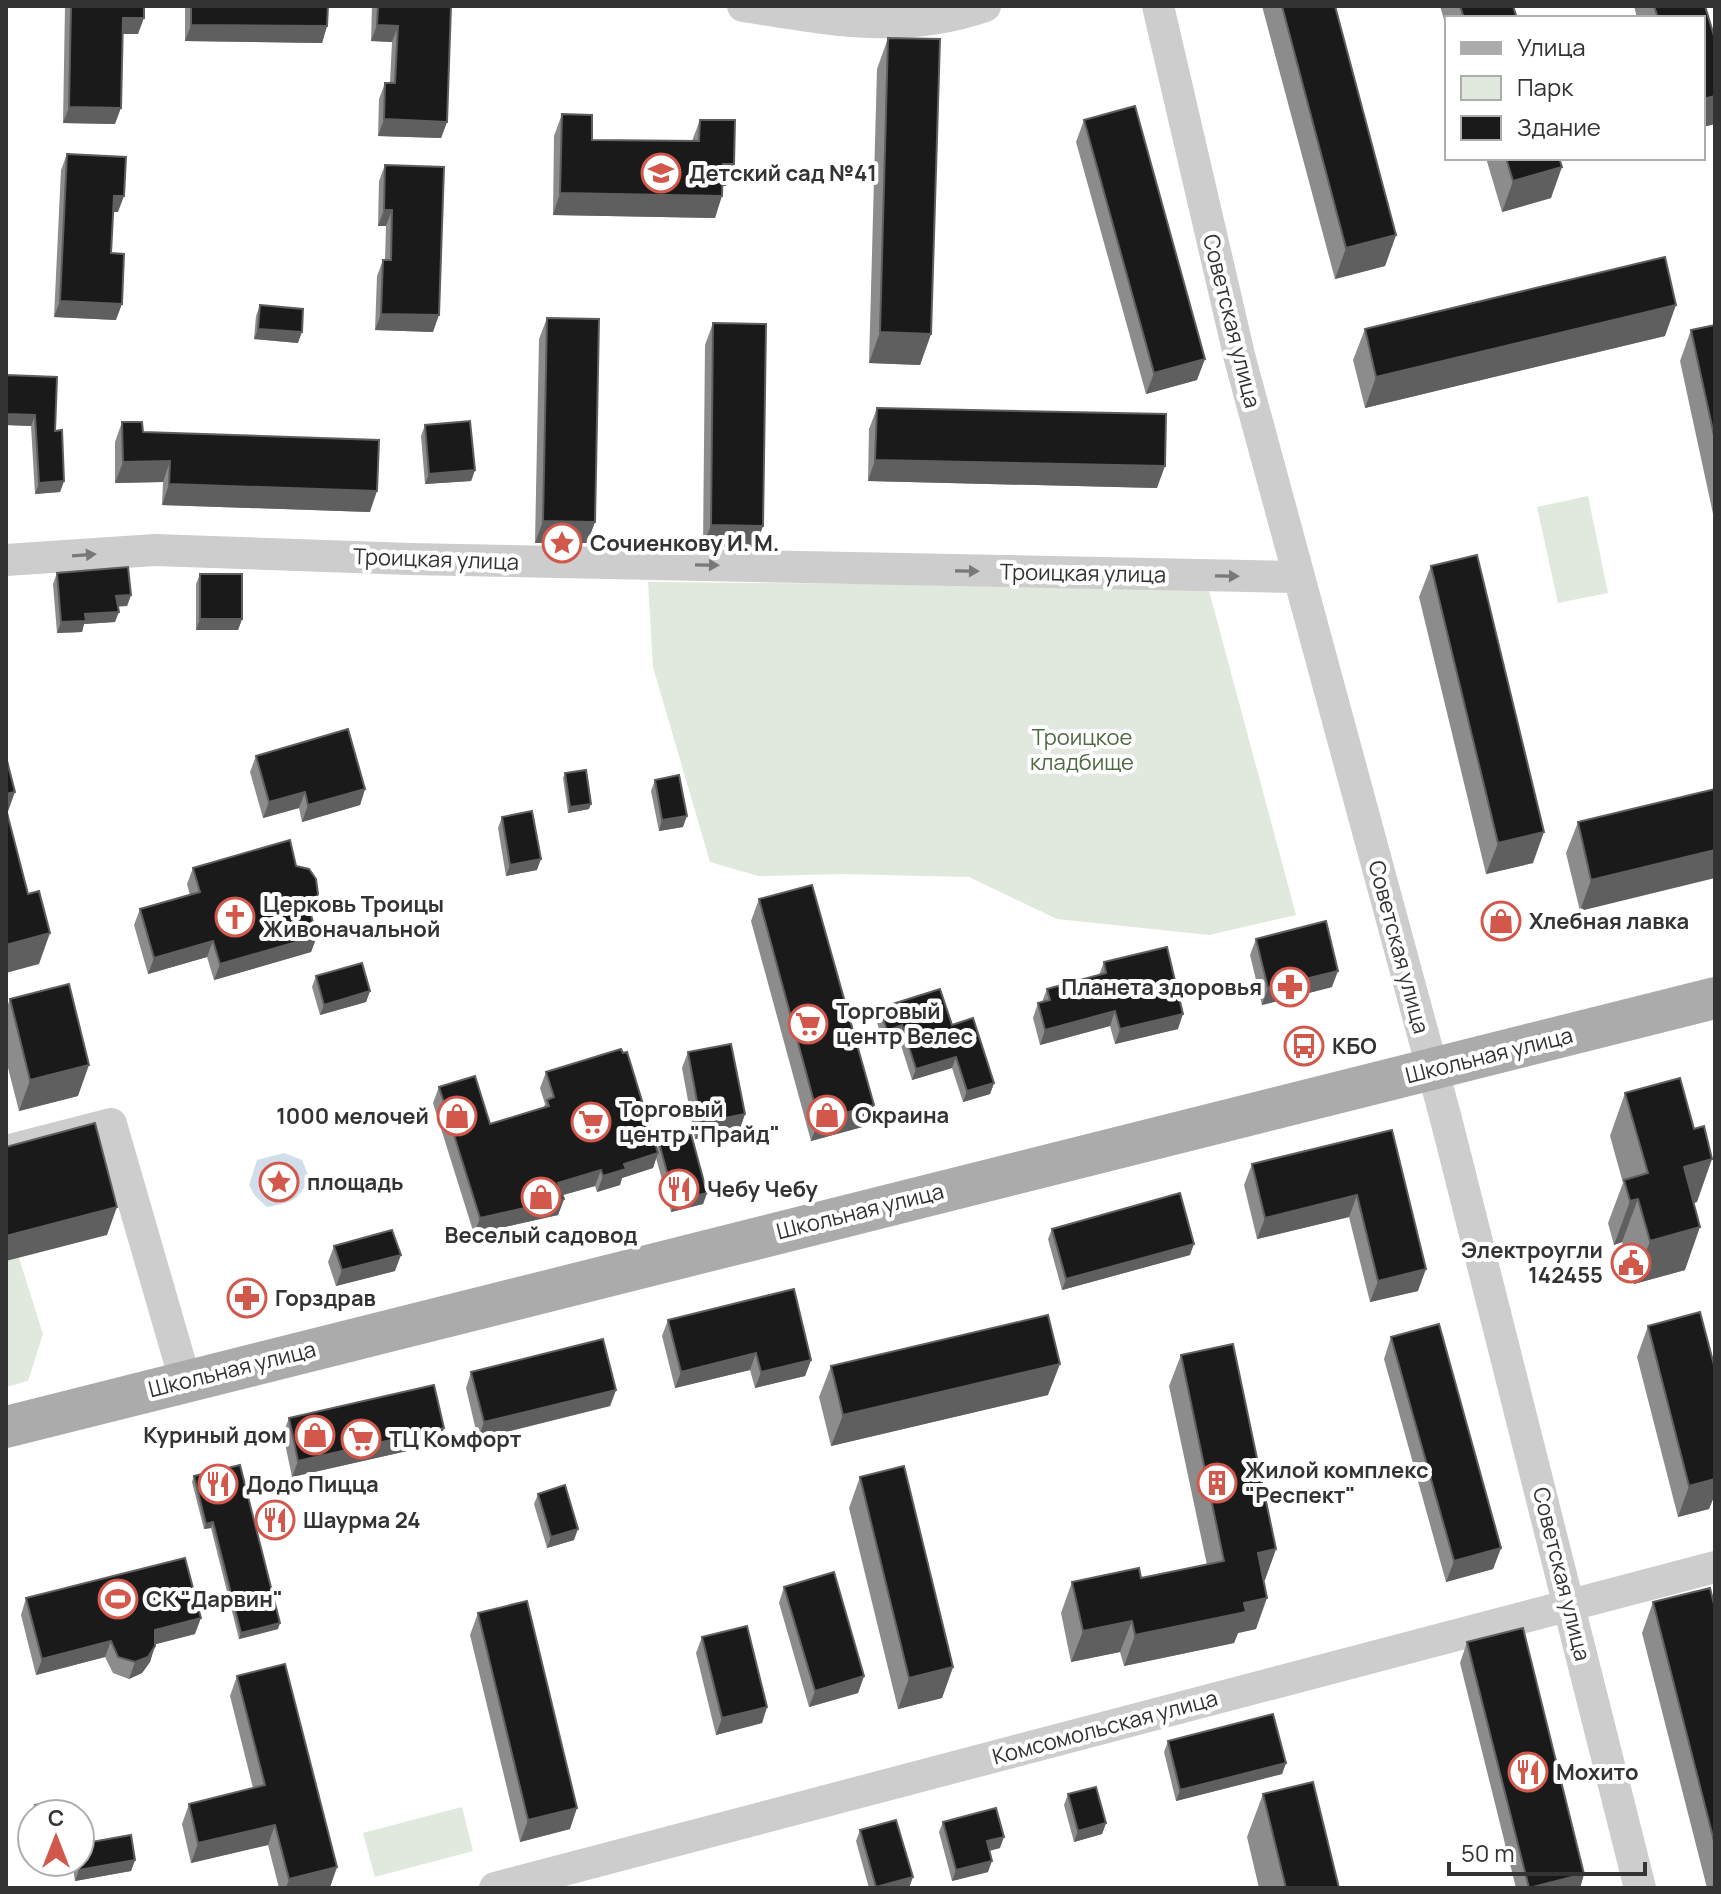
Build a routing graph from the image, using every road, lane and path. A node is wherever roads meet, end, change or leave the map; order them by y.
1 (743, 6) edge
2 (985, 6) edge
3 (1158, 6) edge
4 (6, 560) edge
5 (1297, 577) junction
6 (1715, 998) edge
7 (1432, 1068) junction
8 (6, 1151) edge
9 (185, 1380) junction
10 (6, 1427) edge
11 (1715, 1567) edge
12 (1570, 1605) junction
13 (495, 1888) edge
14 (1640, 1888) edge

1 - 2 street
3 - 5 street, Советская улица
4 -> 5 street, Троицкая улица
5 - 7 street, Советская улица
6 - 7 main road, Школьная улица
7 - 9 main road, Школьная улица
7 - 12 street, Советская улица
8 - 9 street
9 - 10 main road, Школьная улица
11 - 12 street, Комсомольская улица
12 - 13 street, Комсомольская улица
12 - 14 street, Советская улица

